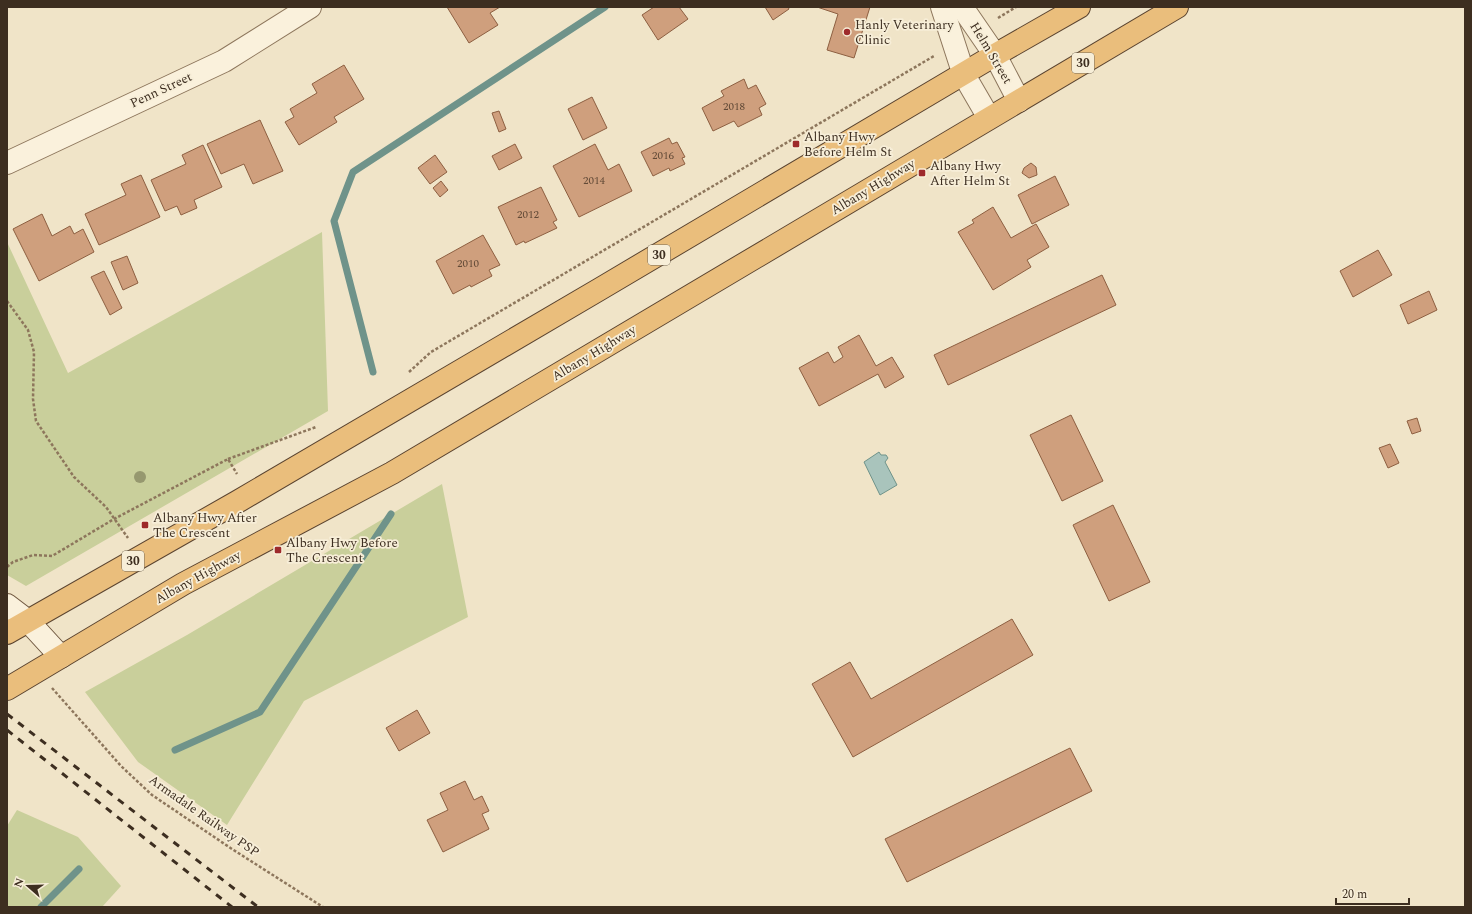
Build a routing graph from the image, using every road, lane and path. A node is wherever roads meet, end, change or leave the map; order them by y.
1 (310, 7) edge
2 (942, 7) edge
3 (962, 7) edge
4 (1016, 7) edge
5 (1079, 7) edge
6 (1176, 7) edge
7 (997, 18) dead end
8 (939, 52) dead end
9 (995, 55) junction
10 (964, 75) junction
11 (1018, 101) junction
12 (989, 118) junction
13 (7, 163) edge
14 (7, 301) edge
15 (405, 376) dead end
16 (316, 426) dead end
17 (228, 459) junction
18 (250, 494) junction
19 (114, 519) junction
20 (141, 556) junction
21 (7, 567) edge
22 (7, 605) edge
23 (28, 621) junction
24 (7, 633) edge
25 (61, 656) junction
26 (7, 689) edge
27 (54, 689) dead end
28 (323, 907) edge

1 - 13 street, Penn Street
2 - 10 street, Helm Street
3 - 9 street, Helm Street
4 - 7 path
5 - 9 highway, 30
6 - 11 highway, Albany Highway / 30
8 - 15 path
9 - 10 highway, 30
9 - 11 street, Helm Street
10 - 12 street, Helm Street
10 - 18 highway, 30
11 - 12 highway, Albany Highway / 30
12 - 25 highway, Albany Highway / 30
14 - 19 path
16 - 17 path
17 - 18 path
17 - 19 path
18 - 20 highway, 30
19 - 20 path
19 - 21 path
20 - 23 highway, 30
22 - 23 street
23 - 24 highway, 30
23 - 25 street
25 - 26 highway, Albany Highway / 30
27 - 28 path, Armadale Railway PSP

